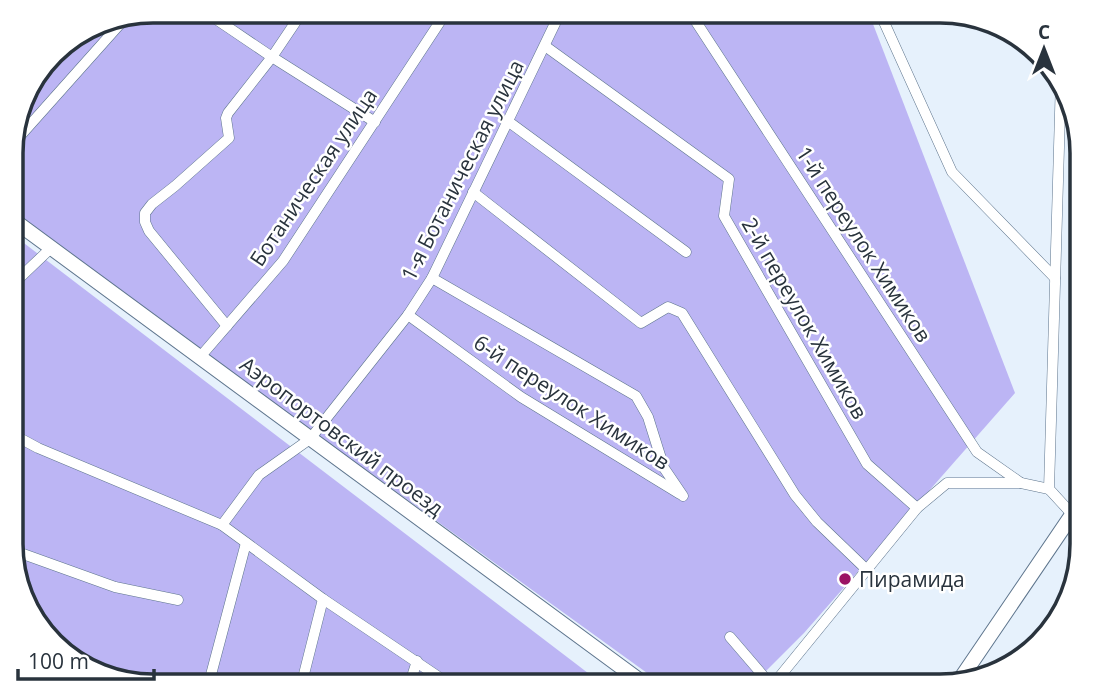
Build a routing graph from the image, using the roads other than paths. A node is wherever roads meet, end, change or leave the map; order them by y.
1 (223, 23) edge
2 (294, 23) edge
3 (439, 23) edge
4 (555, 23) edge
5 (697, 23) edge
6 (885, 23) edge
7 (118, 28) edge
8 (545, 46) junction
9 (272, 57) junction
10 (1060, 104) edge
11 (509, 121) junction
12 (375, 122) junction
13 (25, 131) edge
14 (473, 192) junction
15 (23, 227) edge
16 (51, 248) junction
17 (686, 252) dead end
18 (23, 275) edge
19 (432, 278) junction
20 (1055, 278) junction
21 (408, 315) junction
22 (227, 326) junction
23 (200, 357) junction
24 (310, 439) junction
25 (23, 440) edge
26 (1021, 483) junction
27 (1049, 489) junction
28 (917, 508) junction
29 (1070, 512) edge
30 (222, 525) junction
31 (1070, 530) edge
32 (246, 543) junction
33 (24, 554) edge
34 (868, 571) junction
35 (323, 599) junction
36 (178, 600) dead end
37 (730, 637) dead end
38 (416, 661) junction
39 (966, 671) edge
40 (211, 674) edge
41 (304, 674) edge
42 (412, 674) edge
43 (435, 674) edge
44 (628, 674) edge
45 (762, 674) edge
46 (782, 674) edge

1 - 9 street
2 - 9 street
3 - 12 street, Ботаническая улица
4 - 8 street, 1-я Ботаническая улица
5 - 26 street, 1-й переулок Химиков
6 - 20 street
7 - 13 street
8 - 11 street, 1-я Ботаническая улица
8 - 28 street, 2-й переулок Химиков
9 - 12 street
9 - 22 street
10 - 20 street
11 - 14 street, 1-я Ботаническая улица
11 - 17 street
12 - 22 street, Ботаническая улица
14 - 19 street, 1-я Ботаническая улица
14 - 34 street
15 - 16 main road, Аэропортовский проезд
16 - 18 street
16 - 23 main road, Аэропортовский проезд
19 - 21 street, 1-я Ботаническая улица
19 - 21 street, 6-й переулок Химиков
20 - 27 street
21 - 24 street, 1-я Ботаническая улица
22 - 23 street, Ботаническая улица
23 - 24 main road, Аэропортовский проезд
24 - 30 street, 1-я Ботаническая улица
24 - 44 main road, Аэропортовский проезд
25 - 30 street
26 - 27 street
26 - 28 street
27 - 29 street
28 - 34 street
30 - 32 street
31 - 39 main road
32 - 35 street
32 - 40 street
33 - 36 street
34 - 46 street
35 - 38 street
35 - 41 street
37 - 45 street
38 - 42 street
38 - 43 street

